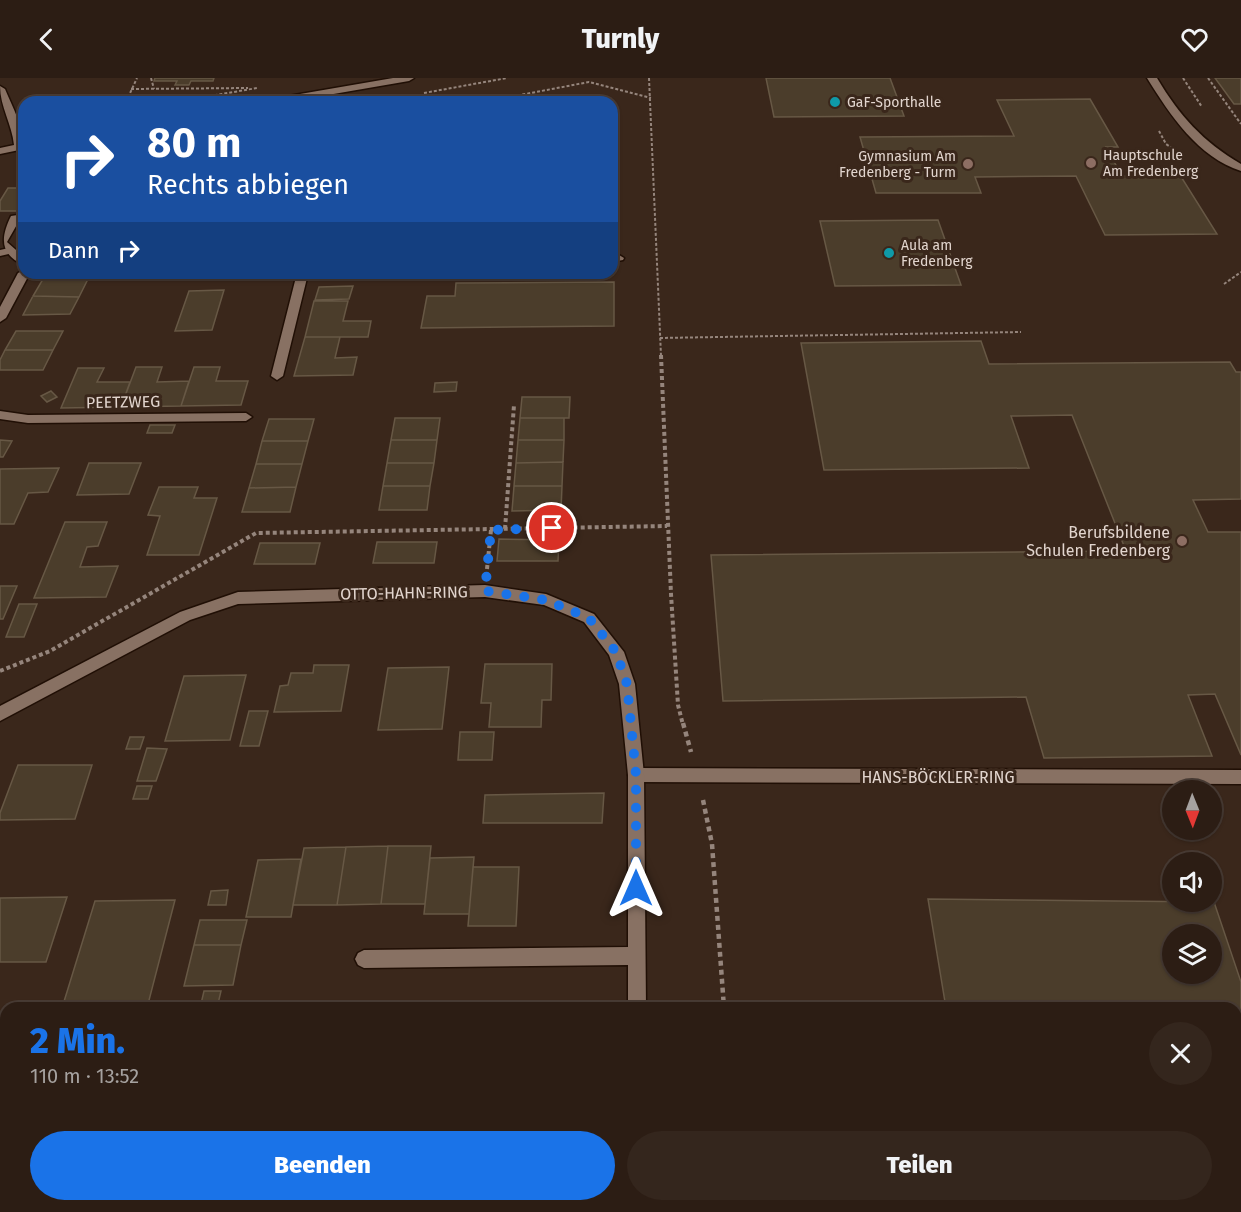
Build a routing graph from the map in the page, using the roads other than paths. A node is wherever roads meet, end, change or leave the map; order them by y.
1 (409, 78) edge
2 (1152, 78) edge
3 (0, 89) edge
4 (311, 96) edge
5 (18, 134) edge
6 (18, 148) edge
7 (0, 151) edge
8 (1241, 168) edge
9 (18, 218) edge
10 (4, 252) edge
11 (18, 259) edge
12 (21, 279) edge
13 (301, 279) edge
14 (0, 318) edge
15 (277, 376) dead end
16 (0, 415) edge
17 (246, 417) dead end
18 (0, 714) edge
19 (636, 775) junction
20 (1241, 777) edge
21 (637, 956) junction
22 (364, 959) dead end
23 (637, 1002) edge

1 - 4 street
2 - 8 street
3 - 5 street
6 - 7 street
9 - 10 street
10 - 11 street
12 - 14 street
13 - 15 street
16 - 17 street, PEETZWEG
18 - 19 street, OTTO-HAHN-RING
19 - 20 street, HANS-BÖCKLER-RING
19 - 21 street, OTTO-HAHN-RING
21 - 22 street
21 - 23 street, OTTO-HAHN-RING

